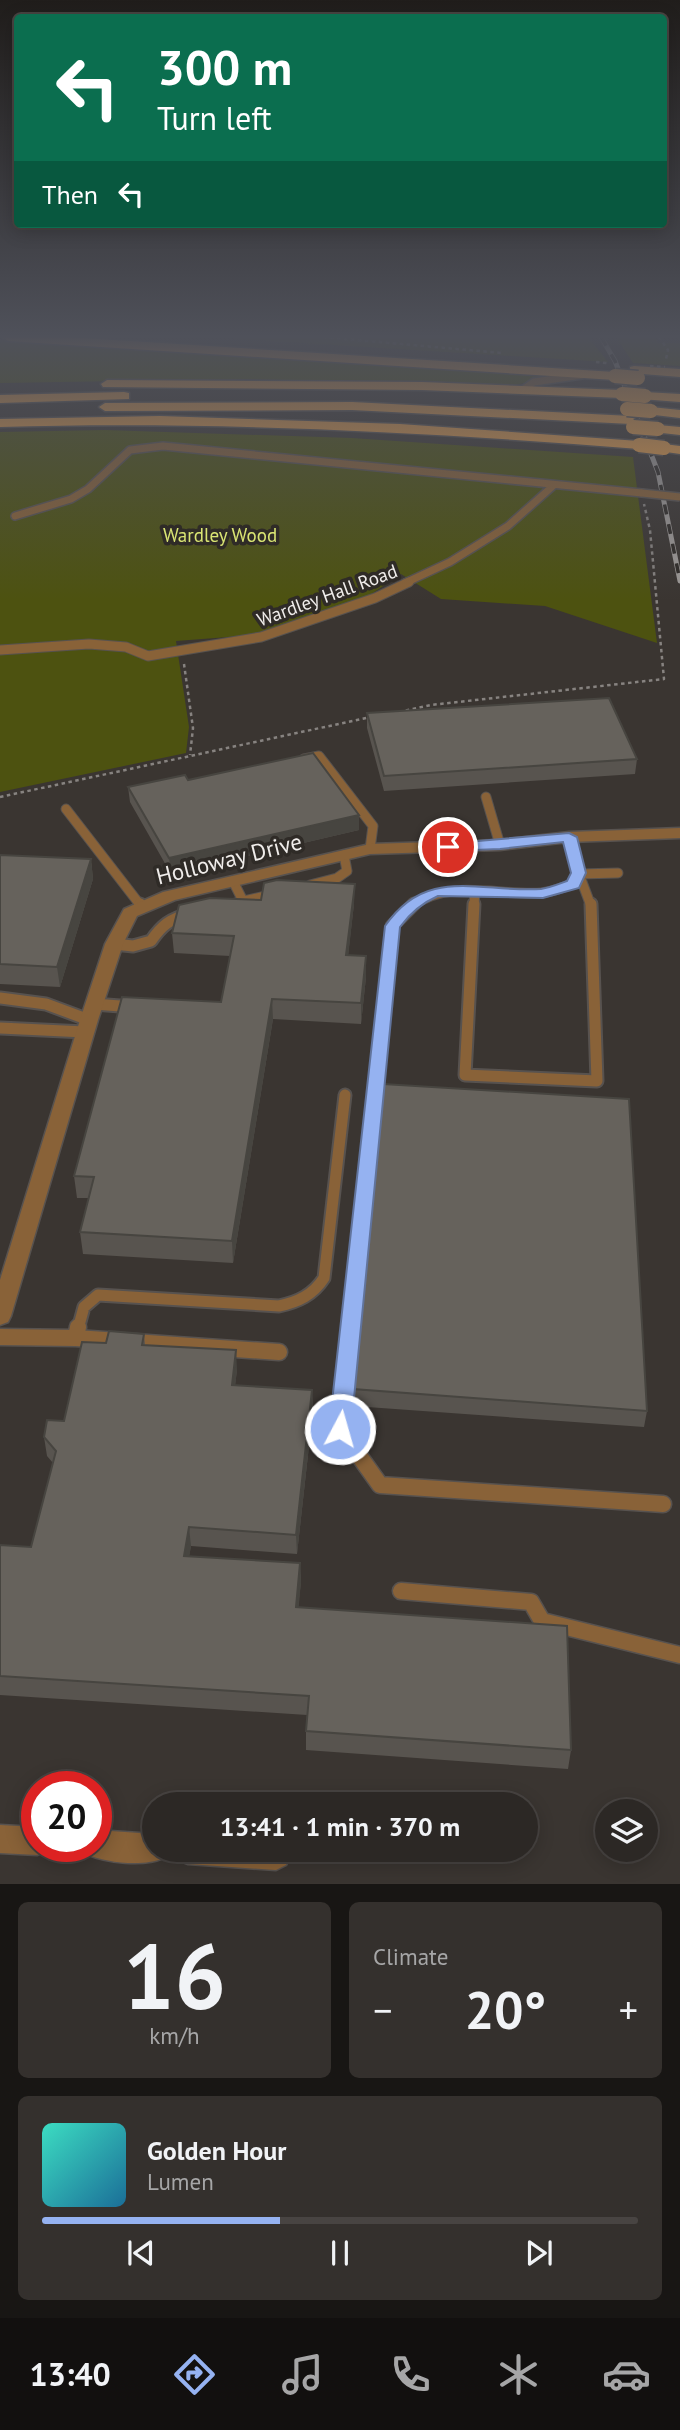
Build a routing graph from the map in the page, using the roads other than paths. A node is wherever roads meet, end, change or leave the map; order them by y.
1 (287, 425) edge
2 (664, 425) edge
3 (680, 432) edge
4 (680, 450) edge
5 (554, 485) junction
6 (680, 497) edge
7 (15, 516) dead end
8 (0, 650) edge
9 (293, 761) edge
10 (486, 797) dead end
11 (66, 809) dead end
12 (680, 833) edge
13 (569, 837) junction
14 (500, 845) junction
15 (370, 849) junction
16 (344, 855) junction
17 (579, 873) junction
18 (618, 873) dead end
19 (233, 881) junction
20 (299, 888) edge
21 (286, 891) edge
22 (475, 891) junction
23 (243, 901) junction
24 (142, 907) junction
25 (220, 907) edge
26 (198, 912) edge
27 (114, 944) junction
28 (0, 998) edge
29 (149, 1008) edge
30 (89, 1019) junction
31 (0, 1028) edge
32 (345, 1095) dead end
33 (0, 1316) edge
34 (0, 1337) edge
35 (76, 1338) junction
36 (279, 1352) dead end
37 (663, 1504) dead end
38 (401, 1591) dead end
39 (680, 1655) edge
40 (0, 1839) edge
41 (21, 1840) edge
42 (112, 1845) edge
43 (142, 1847) edge

1 - 4 highway, bridge
2 - 3 highway
5 - 6 lane, bridge
5 - 7 lane
5 - 8 lane, Wardley Hall Road
9 - 15 lane
10 - 14 lane
11 - 24 lane
12 - 13 street, Holloway Drive
13 - 14 street, Holloway Drive
13 - 17 lane
14 - 15 street, Holloway Drive
15 - 16 street, Holloway Drive
16 - 19 street, Holloway Drive
16 - 20 lane
17 - 18 lane
17 - 22 lane
17 - 22 lane
19 - 23 lane
19 - 24 street, Holloway Drive
21 - 23 lane
22 - 37 lane
23 - 25 lane
24 - 27 street, Holloway Drive
26 - 27 lane
27 - 30 street, Holloway Drive
28 - 30 lane
29 - 30 lane
30 - 31 lane
30 - 33 street, Holloway Drive
32 - 35 lane
34 - 35 lane
35 - 36 lane
38 - 39 lane
40 - 41 street
42 - 43 street

